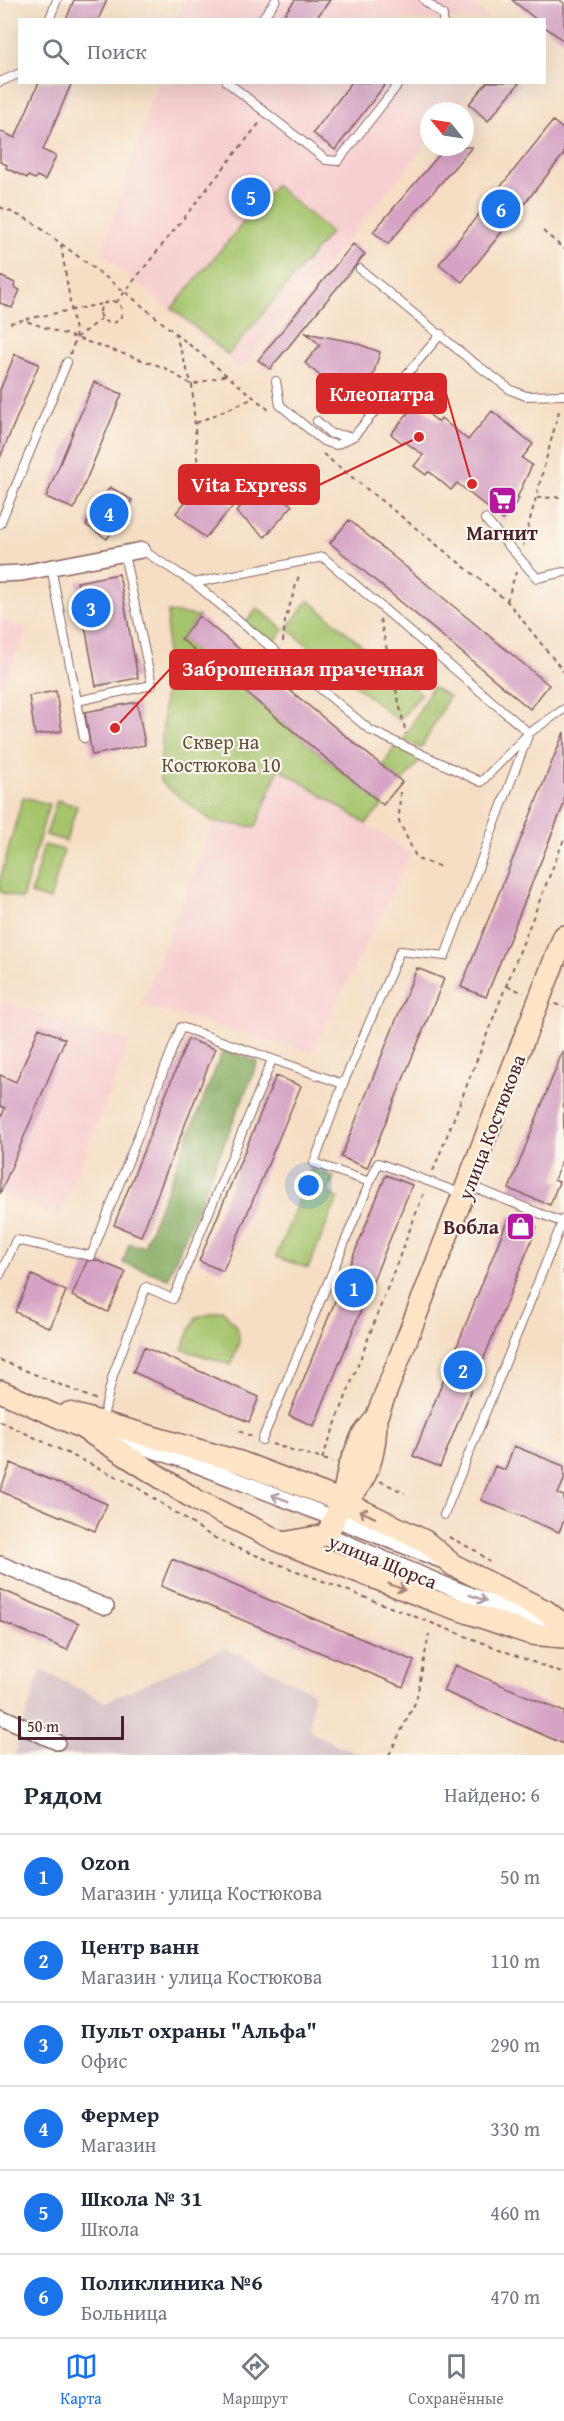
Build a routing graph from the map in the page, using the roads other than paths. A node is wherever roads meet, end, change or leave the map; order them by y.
1 (57, 0) edge
2 (276, 0) edge
3 (424, 0) edge
4 (50, 18) edge
5 (262, 18) edge
6 (443, 18) edge
7 (18, 74) edge
8 (0, 82) edge
9 (230, 84) edge
10 (398, 84) edge
11 (360, 269) dead end
12 (441, 334) junction
13 (67, 362) road end
14 (276, 381) dead end
15 (564, 395) edge
16 (317, 421) dead end
17 (354, 436) junction
18 (485, 519) dead end
19 (0, 524) edge
20 (142, 550) joint
21 (124, 554) junction
22 (51, 567) junction
23 (564, 572) edge
24 (0, 574) edge
25 (194, 583) junction
26 (77, 701) junction
27 (564, 709) edge
28 (529, 733) junction
29 (84, 738) dead end
30 (564, 936) edge
31 (272, 1060) junction
32 (343, 1084) junction
33 (370, 1182) junction
34 (466, 1190) junction
35 (563, 1221) edge
36 (0, 1275) edge
37 (0, 1391) edge
38 (20, 1400) junction
39 (102, 1421) junction
40 (81, 1427) junction
41 (262, 1440) road end
42 (444, 1515) dead end
43 (335, 1518) junction
44 (283, 1543) junction
45 (0, 1564) edge
46 (106, 1607) dead end
47 (564, 1625) edge
48 (564, 1632) edge
49 (564, 1637) edge
50 (0, 1716) edge
51 (57, 1742) dead end

1 - 4 lane
2 - 5 lane
3 - 6 lane
7 - 8 lane
9 - 10 lane
11 - 12 lane
12 - 15 lane
12 - 17 lane
13 - 19 lane
14 - 17 lane
16 - 17 lane
18 - 23 lane
20 - 21 street
20 - 25 lane
21 - 22 street
21 - 26 lane
22 - 24 street
22 - 26 lane
25 - 28 lane
25 - 28 lane
26 - 29 lane
27 - 28 lane
28 - 32 lane
30 - 34 main road, улица Костюкова
31 - 32 lane
31 - 36 lane
31 - 39 lane
32 - 33 lane
33 - 34 lane
33 - 41 lane
34 - 35 lane
34 - 43 main road, улица Костюкова
35 - 42 lane
37 - 38 main road, улица Щорса
38 - 39 main road, улица Щорса
38 - 40 main road, улица Щорса
39 - 43 main road, улица Щорса
43 -> 40 street, улица Щорса
40 - 44 main road, улица Щорса
43 - 44 main road, улица Щорса
47 -> 43 main road, улица Щорса
43 -> 48 street, улица Щорса
44 -> 49 main road
45 - 46 street
50 - 51 street

